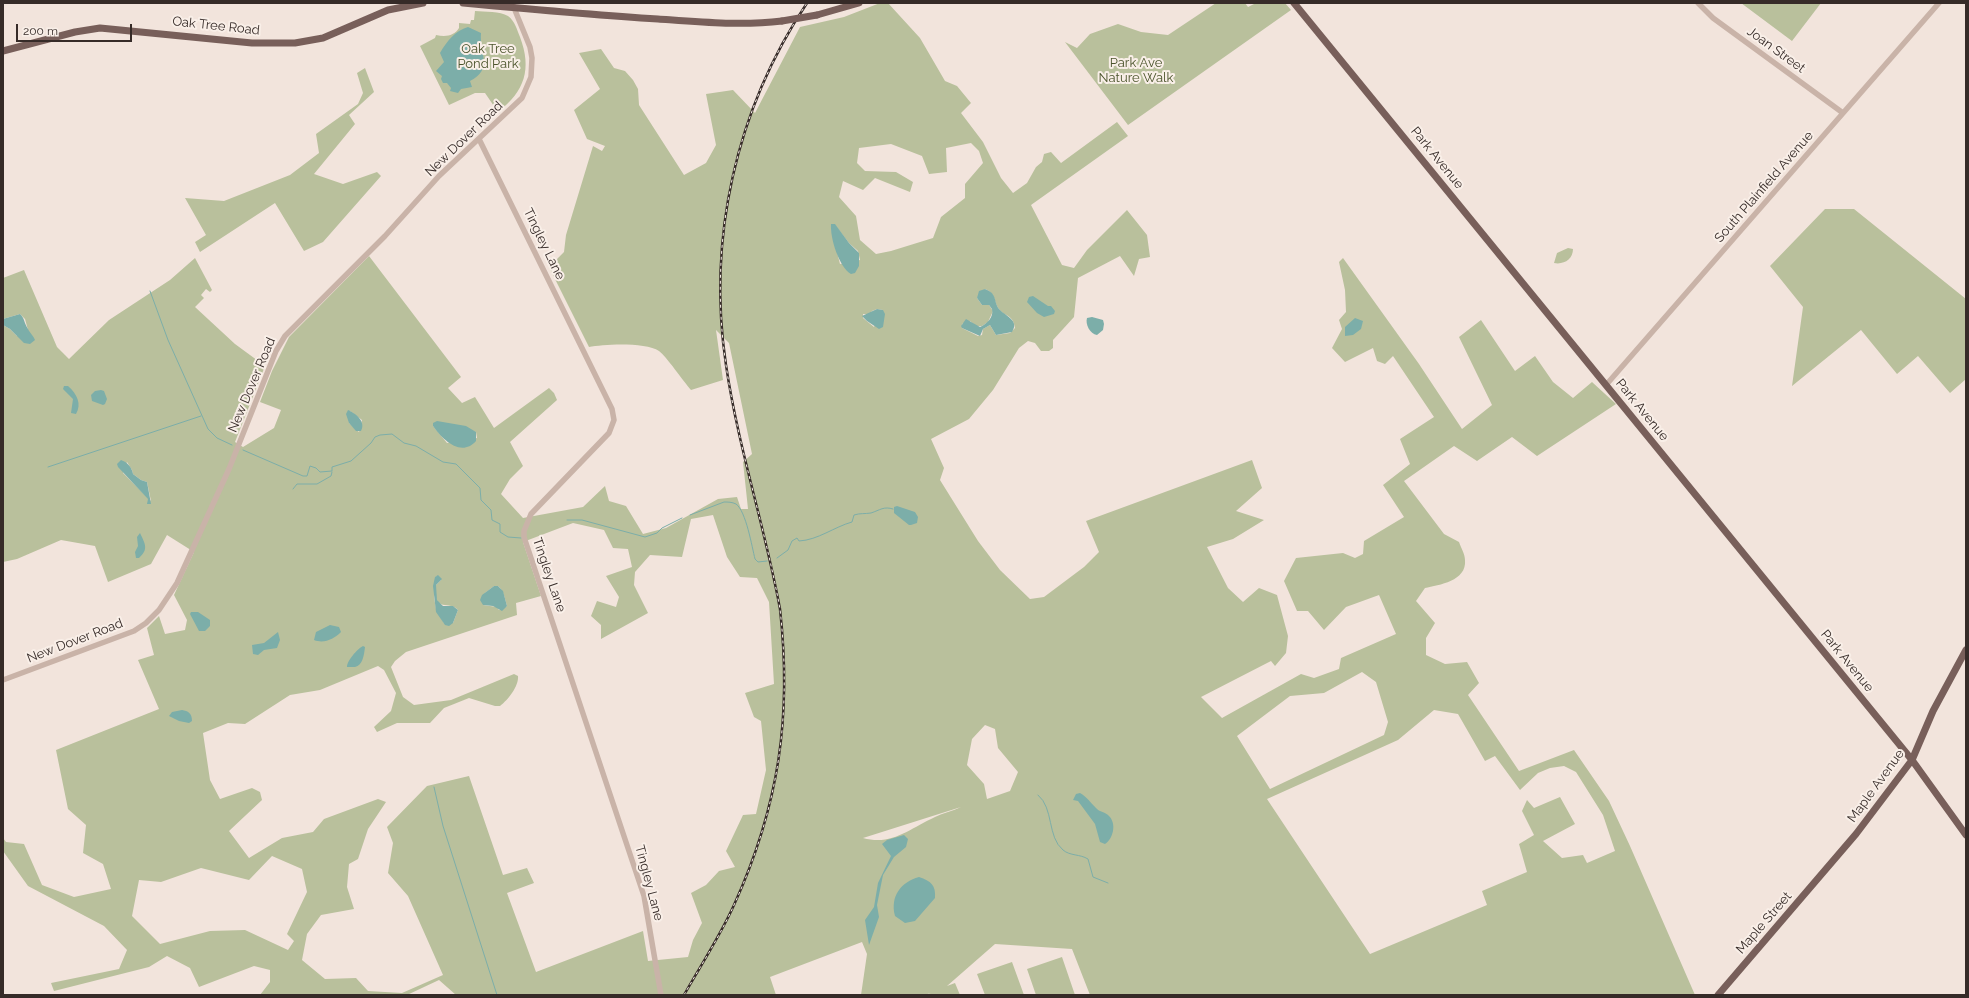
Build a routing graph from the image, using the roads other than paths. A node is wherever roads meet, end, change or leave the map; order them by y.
1 (423, 3) edge
2 (463, 3) edge
3 (859, 3) edge
4 (1294, 3) edge
5 (1698, 3) edge
6 (1939, 3) edge
7 (478, 4) edge
8 (513, 5) edge
9 (3, 51) edge
10 (1843, 113) junction
11 (479, 139) junction
12 (1606, 385) junction
13 (1966, 650) edge
14 (3, 680) edge
15 (1912, 760) junction
16 (1966, 835) edge
17 (1829, 866) joint
18 (661, 995) edge
19 (1718, 995) edge

1 - 9 main road, Oak Tree Road
2 - 7 main road
3 - 8 main road, bridge
4 - 12 main road, Park Avenue
5 - 10 street, Joan Street
6 - 10 street, South Plainfield Avenue
7 - 8 main road
8 - 11 street, New Dover Road
10 - 12 street, South Plainfield Avenue
11 - 14 street, New Dover Road
11 - 18 street, Tingley Lane
12 - 15 main road, Park Avenue
13 - 15 main road, Maple Avenue
15 - 16 main road, Park Avenue
15 - 17 main road, Maple Avenue
17 - 19 main road, Maple Street

